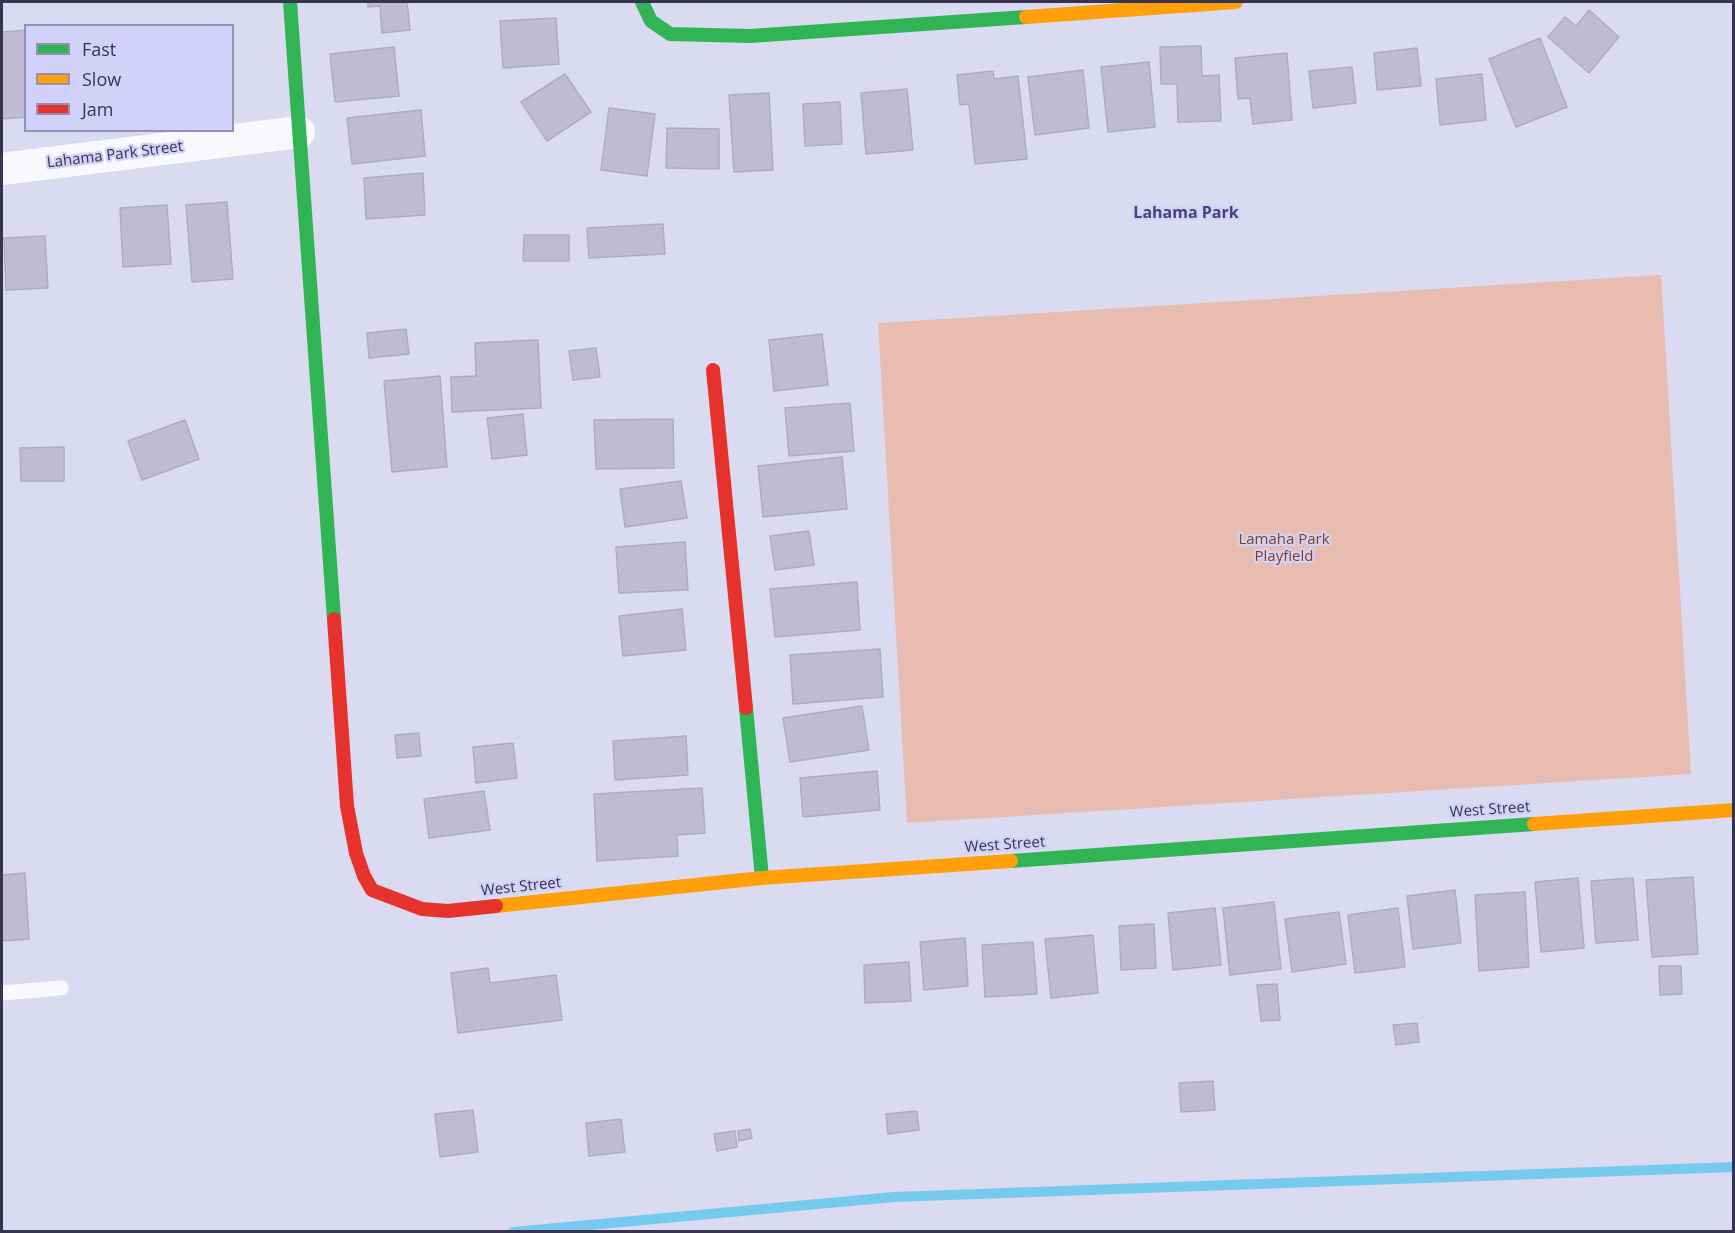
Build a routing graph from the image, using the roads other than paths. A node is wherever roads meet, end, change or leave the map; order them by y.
1 (290, 2) edge
2 (642, 2) edge
3 (1236, 2) edge
4 (990, 10) edge
5 (299, 132) junction
6 (2, 169) edge
7 (713, 370) dead end
8 (1734, 810) edge
9 (762, 878) junction
10 (61, 988) dead end
11 (2, 993) edge

1 - 5 street
2 - 4 street
3 - 4 street
5 - 6 street, Lahama Park Street
5 - 9 street, West Street
7 - 9 street
8 - 9 street, West Street
10 - 11 lane

